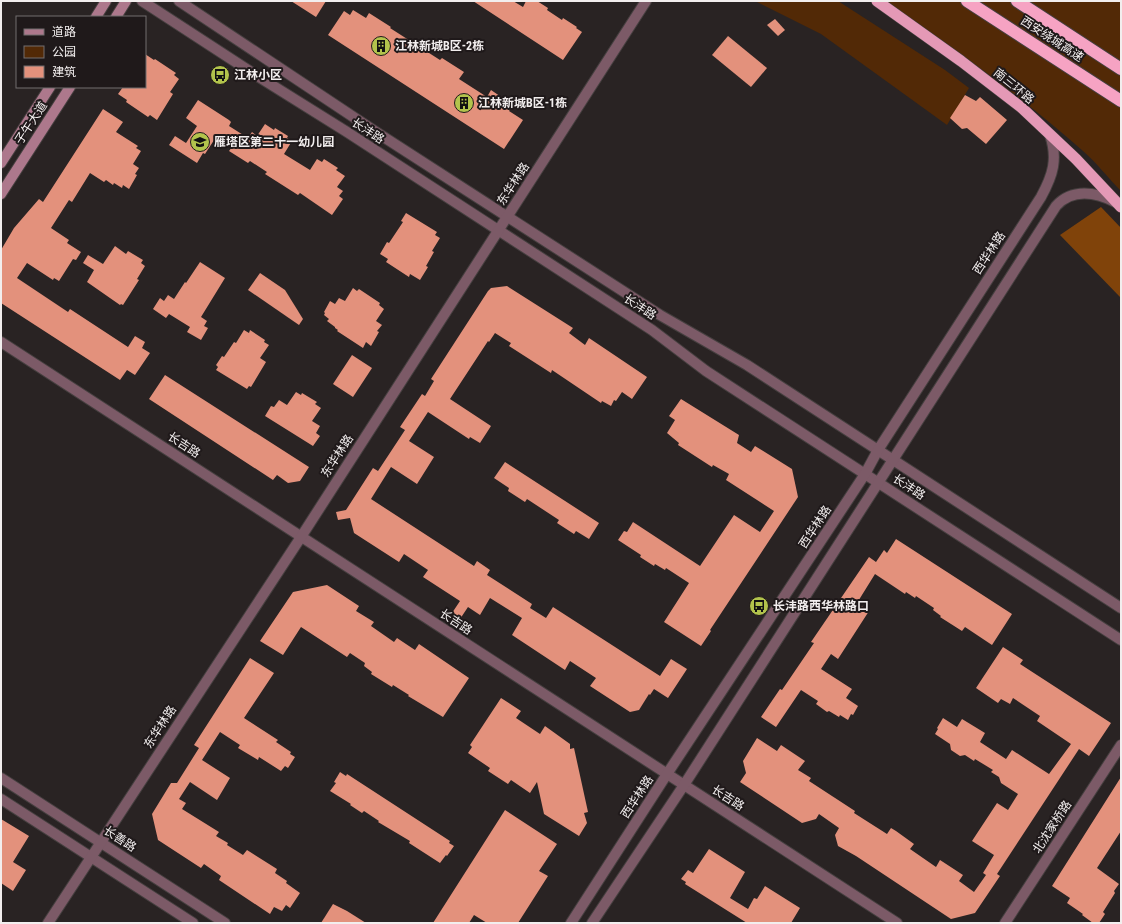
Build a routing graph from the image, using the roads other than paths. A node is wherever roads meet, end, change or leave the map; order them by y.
1 (106, 1) edge
2 (126, 1) edge
3 (142, 1) edge
4 (179, 1) edge
5 (646, 1) edge
6 (877, 1) edge
7 (967, 1) edge
8 (1017, 1) edge
9 (97, 16) edge
10 (117, 16) edge
11 (1121, 69) edge
12 (49, 88) edge
13 (69, 88) edge
14 (1121, 102) edge
15 (1050, 135) junction
16 (1, 163) edge
17 (1, 194) edge
18 (1120, 206) edge
19 (507, 216) junction
20 (498, 230) junction
21 (1, 342) edge
22 (878, 450) junction
23 (894, 460) junction
24 (865, 474) junction
25 (879, 483) junction
26 (301, 537) junction
27 (1121, 608) edge
28 (1121, 640) edge
29 (1121, 745) edge
30 (667, 774) junction
31 (1, 778) edge
32 (684, 785) junction
33 (1, 799) edge
34 (101, 842) junction
35 (91, 857) junction
36 (48, 923) edge
37 (192, 923) edge
38 (225, 923) edge
39 (571, 923) edge
40 (592, 923) edge
41 (897, 923) edge
42 (1005, 923) edge

1 - 9 main road
2 - 10 main road
3 - 20 street, 长沣路
4 - 19 street, 长沣路
5 - 19 street, 东华林路
6 - 15 highway, 南三环路
7 - 14 highway, 西安绕城高速
8 - 11 highway, 西安绕城高速
12 - 16 main road, 子午大道
13 - 17 main road, 子午大道
15 - 18 highway, 南三环路
15 - 22 street, 西华林路
18 - 23 street
19 - 20 street, 东华林路
19 - 22 street, 长沣路
20 - 24 street, 长沣路
20 - 26 street, 东华林路
21 - 26 street, 长吉路
22 - 23 street, 长沣路
22 - 24 street, 西华林路
23 - 25 street
23 - 27 street, 长沣路
24 - 25 street, 长沣路
24 - 30 street, 西华林路
25 - 28 street, 长沣路
25 - 32 street
26 - 30 street, 长吉路
26 - 34 street, 东华林路
29 - 42 street, 北沈家桥路
30 - 32 street, 长吉路
30 - 39 street, 西华林路
31 - 34 street, 长善路
32 - 40 street
32 - 41 street, 长吉路
33 - 35 street
34 - 35 street, 东华林路
34 - 38 street, 长善路
35 - 36 street, 东华林路
35 - 37 street

